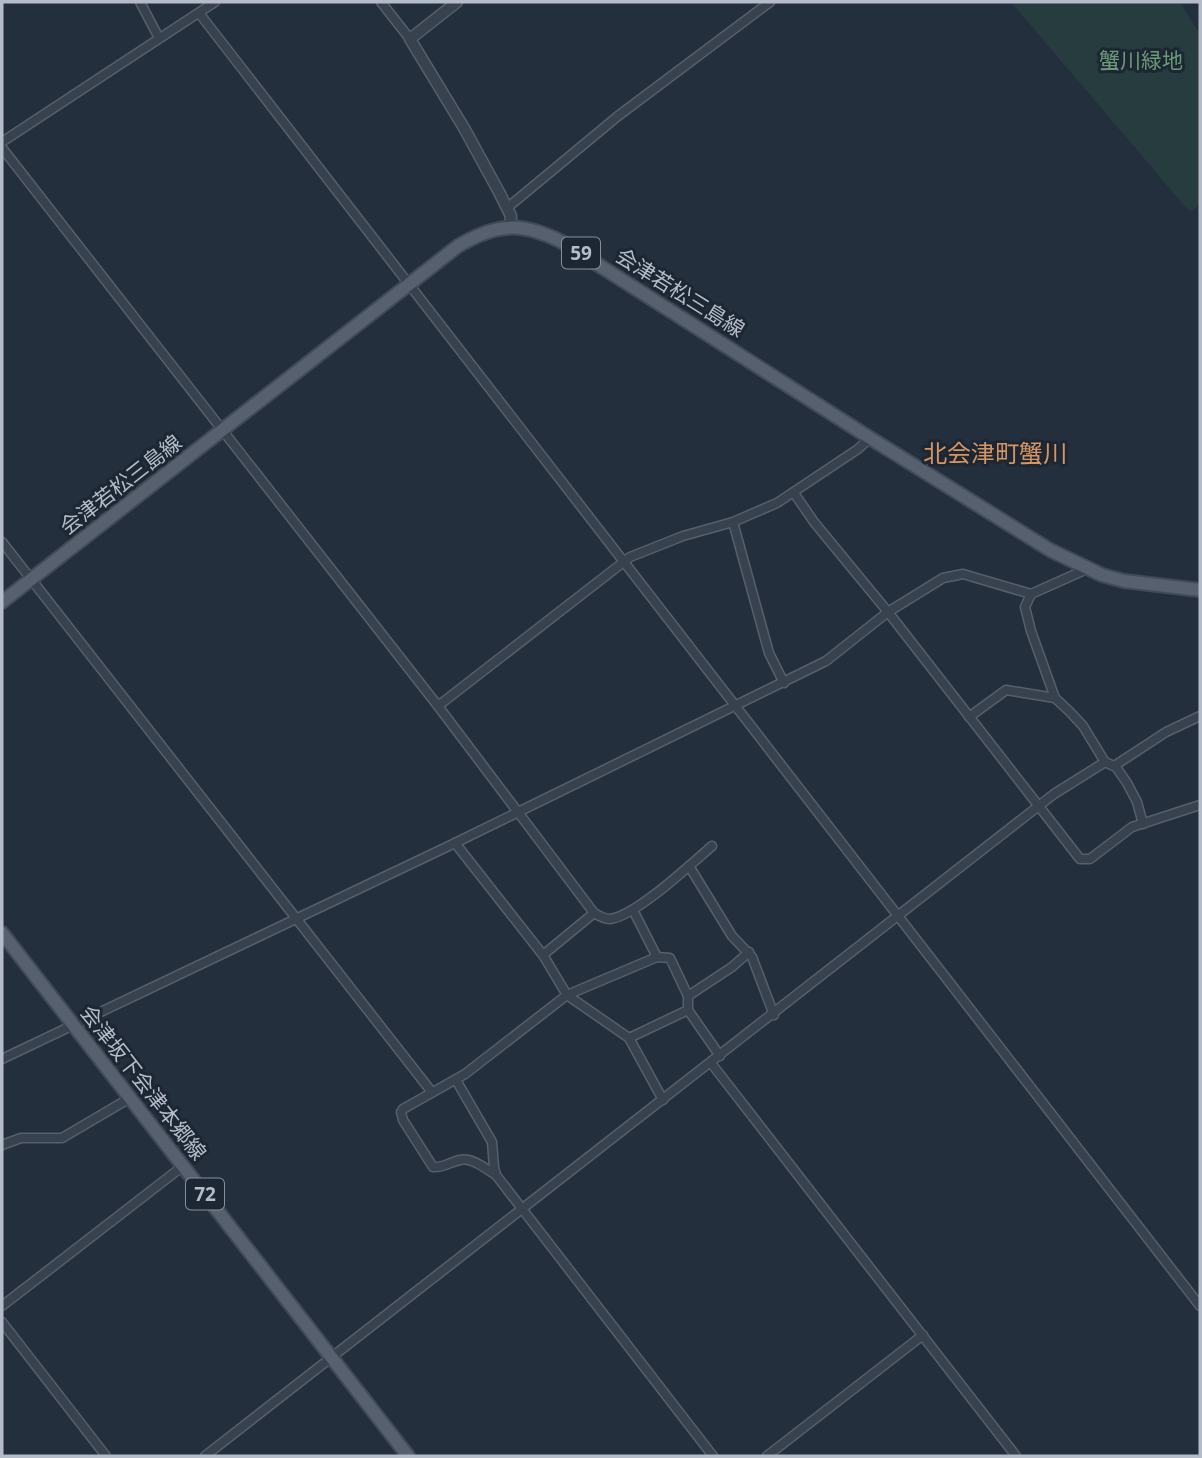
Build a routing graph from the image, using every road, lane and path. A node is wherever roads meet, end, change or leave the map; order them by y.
1 (140, 2) edge
2 (215, 2) edge
3 (381, 2) edge
4 (459, 2) edge
5 (770, 2) edge
6 (198, 13) junction
7 (159, 38) junction
8 (410, 39) junction
9 (2, 145) edge
10 (507, 208) junction
11 (510, 226) junction
12 (411, 284) junction
13 (223, 430) junction
14 (870, 438) junction
15 (794, 493) junction
16 (733, 522) junction
17 (2, 542) edge
18 (624, 562) junction
19 (1087, 569) junction
20 (31, 580) junction
21 (1200, 590) edge
22 (1031, 594) junction
23 (2, 602) edge
24 (888, 612) junction
25 (784, 683) junction
26 (1055, 698) junction
27 (737, 705) junction
28 (438, 706) junction
29 (1200, 716) edge
30 (969, 717) junction
31 (1105, 762) junction
32 (1114, 766) junction
33 (1200, 805) edge
34 (1039, 807) junction
35 (517, 812) junction
36 (1143, 824) junction
37 (455, 843) junction
38 (712, 846) dead end
39 (689, 866) junction
40 (633, 910) junction
41 (594, 913) junction
42 (900, 916) junction
43 (296, 919) junction
44 (2, 933) edge
45 (749, 952) junction
46 (543, 955) junction
47 (657, 957) junction
48 (567, 995) junction
49 (688, 996) junction
50 (688, 1010) junction
51 (774, 1015) junction
52 (75, 1024) junction
53 (629, 1038) junction
54 (720, 1056) junction
55 (2, 1059) edge
56 (711, 1063) junction
57 (456, 1080) junction
58 (431, 1091) junction
59 (130, 1098) junction
60 (663, 1100) junction
61 (2, 1145) edge
62 (183, 1166) junction
63 (496, 1175) junction
64 (522, 1210) junction
65 (2, 1306) edge
66 (1200, 1306) edge
67 (2, 1322) edge
68 (923, 1335) junction
69 (330, 1358) junction
70 (106, 1456) edge
71 (205, 1456) edge
72 (408, 1456) edge
73 (713, 1456) edge
74 (767, 1456) edge
75 (1016, 1456) edge

1 - 7 street
2 - 6 street
3 - 8 street
4 - 8 street
5 - 10 street
6 - 7 street
6 - 12 street
7 - 9 street
8 - 10 street
9 - 13 street
10 - 11 street
11 - 12 main road, 会津若松三島線 / 59
11 - 14 main road, 会津若松三島線 / 59
12 - 13 main road, 会津若松三島線 / 59
12 - 18 street
13 - 20 main road, 会津若松三島線 / 59
13 - 28 street
14 - 15 street
14 - 19 main road, 会津若松三島線 / 59
15 - 16 street
15 - 24 street
16 - 18 street
16 - 25 street
17 - 20 street
18 - 27 street
18 - 28 street
19 - 21 main road, 会津若松三島線 / 59
19 - 22 street
20 - 23 main road, 会津若松三島線 / 59
20 - 43 street
22 - 24 street
22 - 26 street
24 - 25 street
24 - 30 street
25 - 27 street
26 - 30 street
26 - 31 street
27 - 35 street
27 - 42 street
28 - 35 street
29 - 32 street
30 - 34 street
31 - 32 street
31 - 34 street
32 - 36 street
33 - 36 street
34 - 36 street
34 - 42 street
35 - 37 street
35 - 41 street
37 - 43 street
37 - 46 street
38 - 39 street
39 - 40 street
39 - 45 street
40 - 41 street
40 - 47 street
41 - 46 street
42 - 51 street
42 - 66 street
43 - 52 street
43 - 58 street
44 - 52 main road, 会津坂下会津本郷線 / 72
45 - 49 street
45 - 51 street
46 - 48 street
47 - 48 street
47 - 49 street
48 - 53 street
48 - 57 street
49 - 50 street
50 - 53 street
50 - 54 street
51 - 54 street
52 - 55 street
52 - 59 main road, 会津坂下会津本郷線 / 72
53 - 60 street
54 - 56 street
56 - 60 street
56 - 68 street
57 - 58 street
57 - 63 street
58 - 63 street
59 - 61 street
59 - 62 main road, 会津坂下会津本郷線 / 72
60 - 64 street
62 - 65 street
62 - 69 main road, 会津坂下会津本郷線 / 72
63 - 64 street
64 - 69 street
64 - 73 street
67 - 70 street
68 - 74 street
68 - 75 street
69 - 71 street
69 - 72 main road, 会津坂下会津本郷線 / 72

